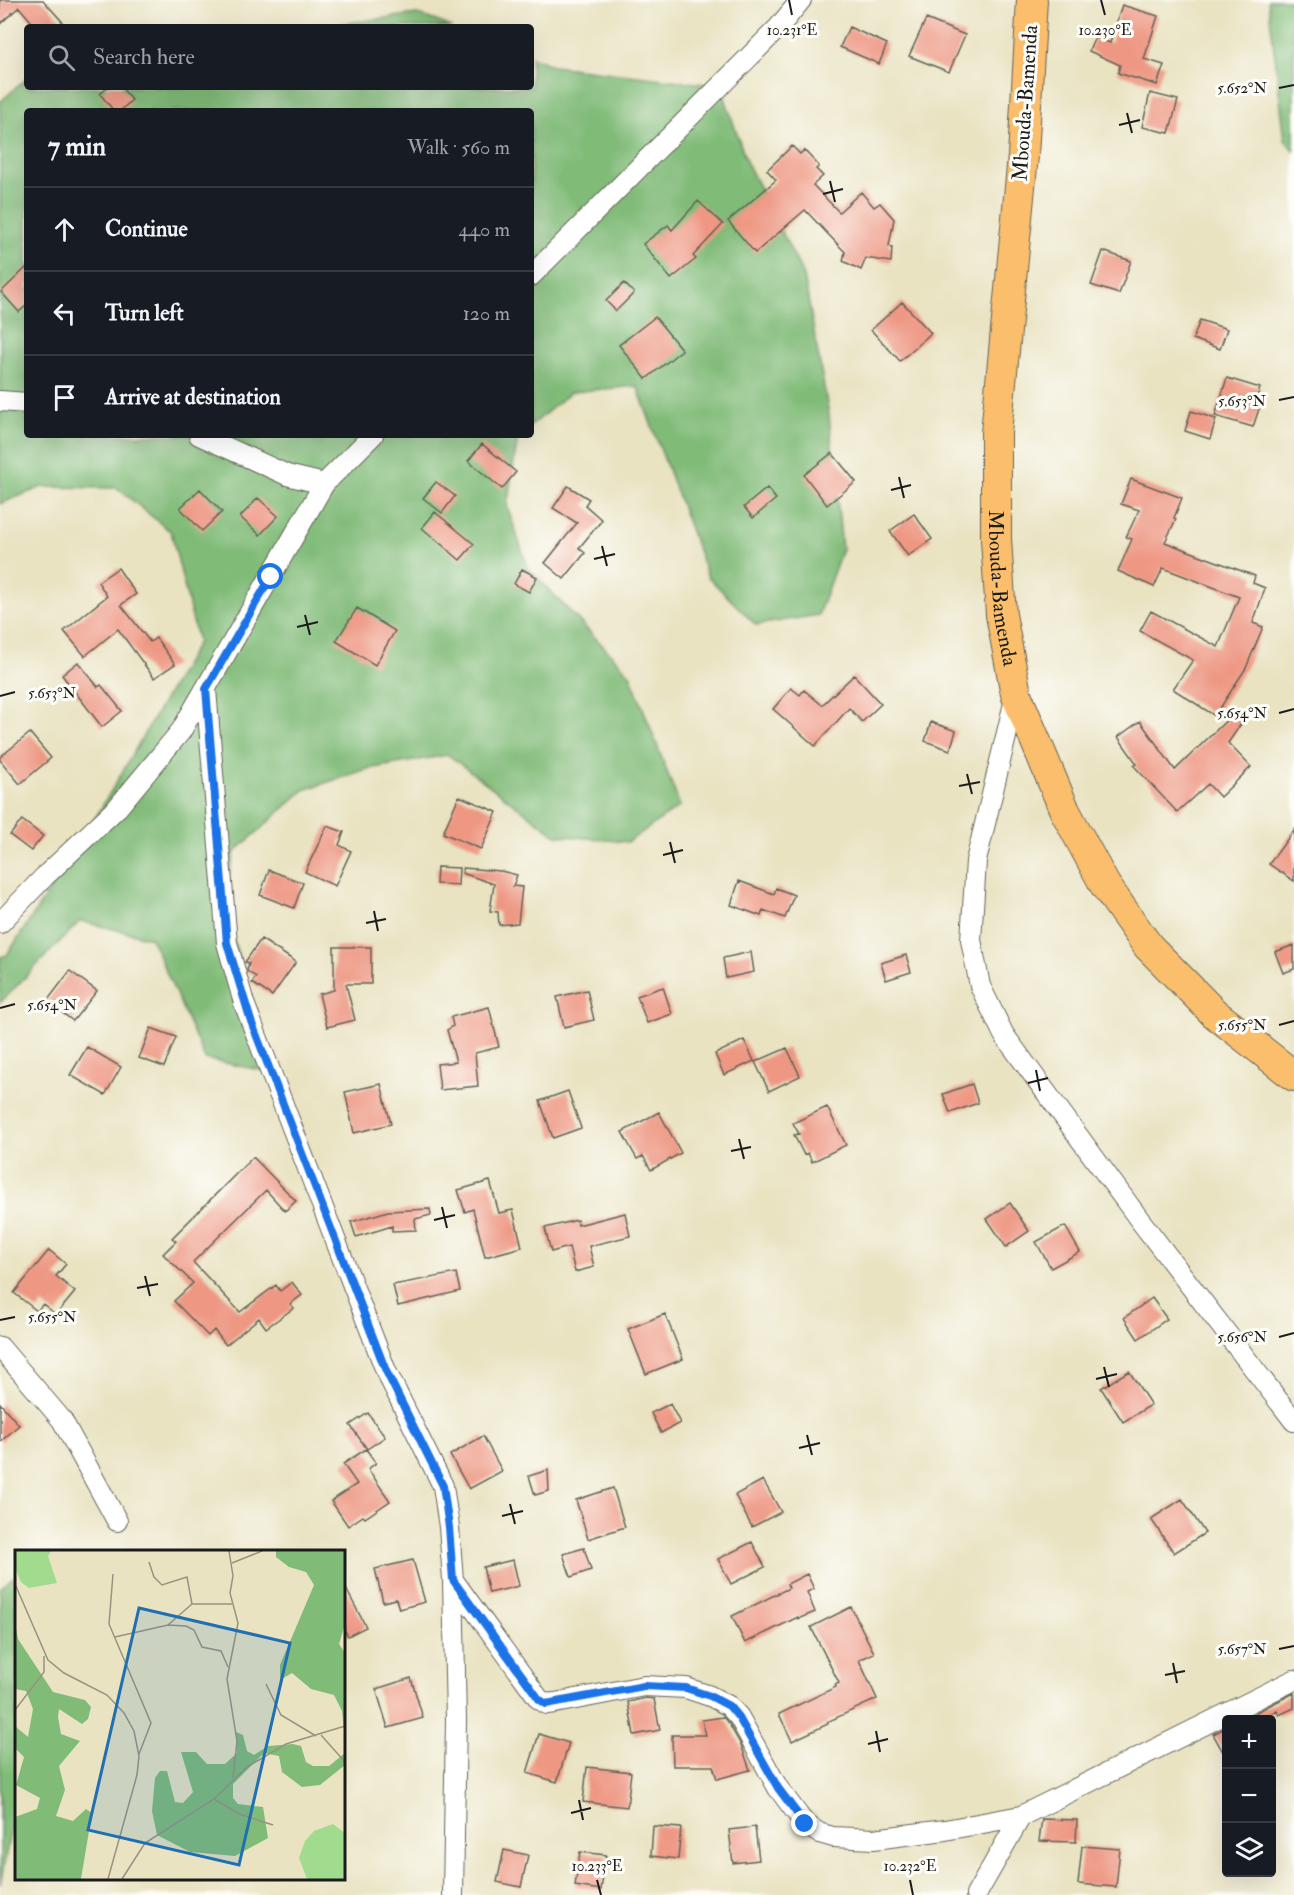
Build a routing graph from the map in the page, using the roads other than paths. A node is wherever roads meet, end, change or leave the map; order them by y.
1 (801, 0) edge
2 (1032, 0) edge
3 (534, 273) edge
4 (0, 401) edge
5 (24, 403) edge
6 (206, 438) edge
7 (371, 438) edge
8 (324, 484) junction
9 (206, 689) junction
10 (1016, 694) junction
11 (0, 923) edge
12 (1294, 1076) edge
13 (0, 1347) edge
14 (1294, 1421) edge
15 (117, 1521) dead end
16 (453, 1580) junction
17 (1294, 1680) edge
18 (1021, 1816) junction
19 (453, 1895) edge
20 (976, 1895) edge

1 - 3 street
2 - 10 highway, Mbouda-Bamenda
4 - 5 street
6 - 8 street
7 - 8 street
8 - 9 street
9 - 11 street
9 - 16 street
10 - 12 highway, Mbouda-Bamenda
10 - 14 street
13 - 15 street
16 - 18 street
16 - 19 street
17 - 18 street
18 - 20 street

